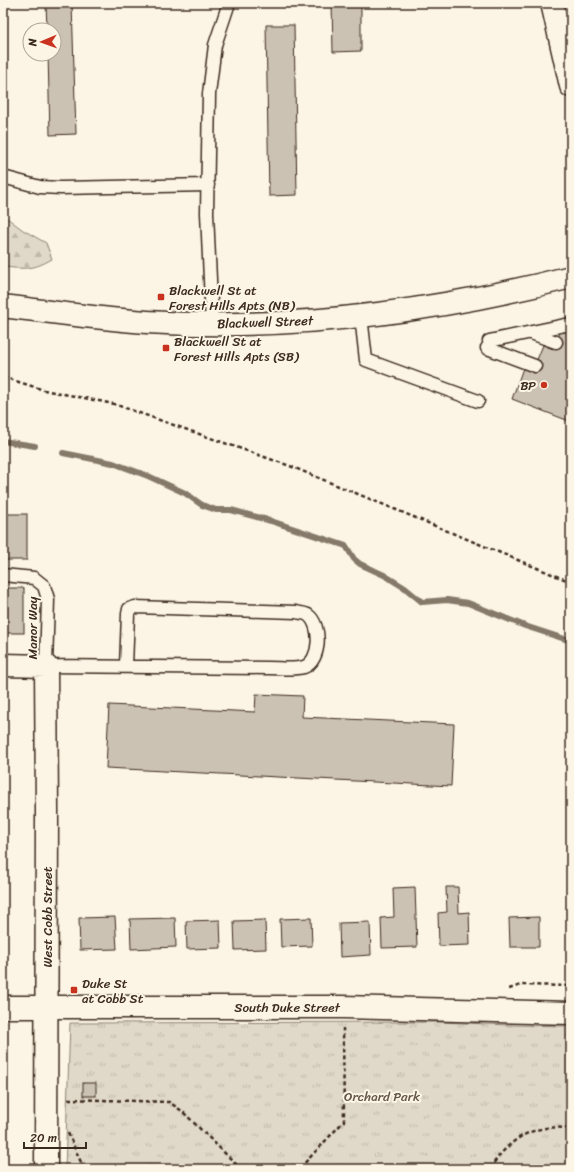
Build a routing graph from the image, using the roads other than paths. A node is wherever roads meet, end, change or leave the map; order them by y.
1 (229, 3) edge
2 (552, 3) edge
3 (571, 86) edge
4 (3, 177) edge
5 (208, 185) junction
6 (571, 277) edge
7 (3, 306) edge
8 (361, 316) junction
9 (212, 324) junction
10 (571, 326) edge
11 (531, 333) junction
12 (556, 342) dead end
13 (535, 366) dead end
14 (478, 401) dead end
15 (3, 575) edge
16 (3, 665) edge
17 (46, 666) junction
18 (126, 666) junction
19 (3, 1007) edge
20 (46, 1007) junction
21 (571, 1013) edge
22 (46, 1169) edge

1 - 5 lane
2 - 3 street
4 - 5 lane
5 - 9 lane
6 - 8 street, Blackwell Street
7 - 9 street, Blackwell Street
8 - 9 street, Blackwell Street
8 - 14 lane
10 - 11 lane
11 - 12 lane
11 - 13 lane
15 - 17 lane, Manor Way
16 - 17 street
17 - 18 lane
17 - 20 street, West Cobb Street
18 - 18 lane
19 - 20 street, South Duke Street
20 - 21 street, South Duke Street
20 - 22 street, West Cobb Street

